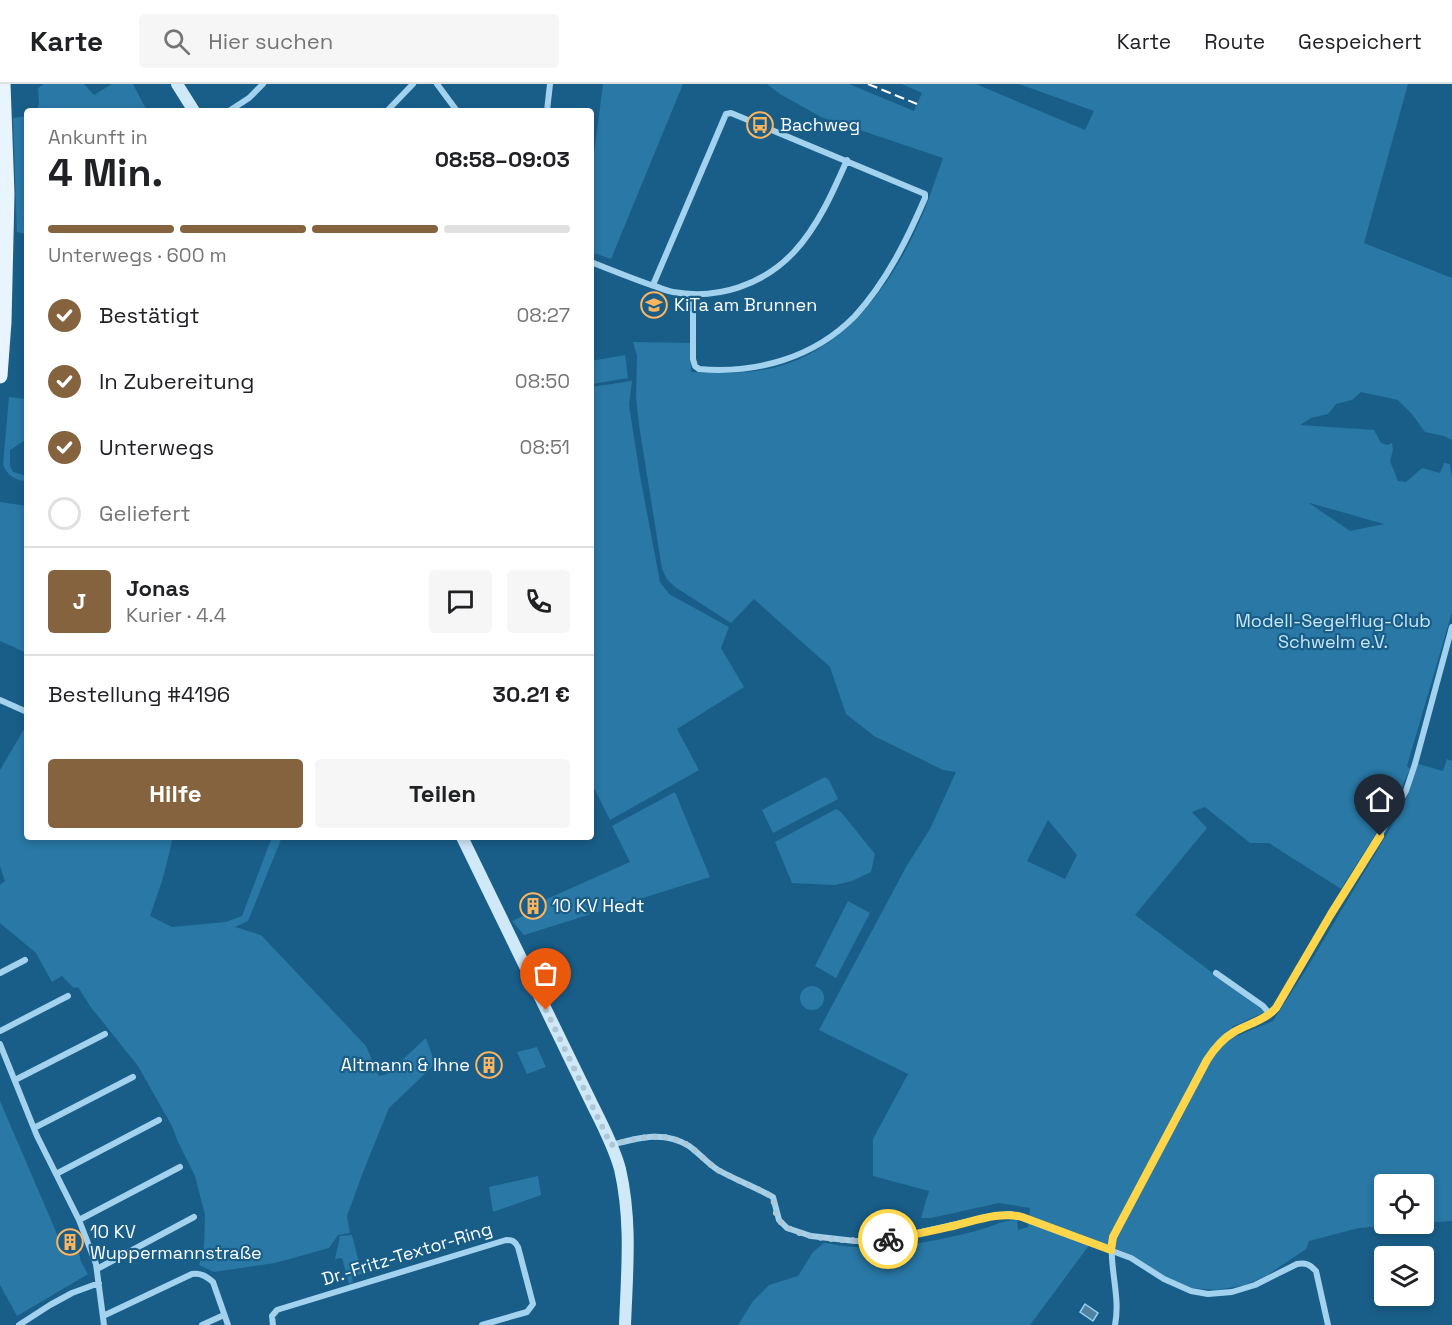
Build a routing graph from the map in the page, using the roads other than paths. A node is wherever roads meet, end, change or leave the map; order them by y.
1 (3, 84) edge
2 (177, 84) edge
3 (413, 84) edge
4 (437, 84) edge
5 (550, 84) edge
6 (259, 86) edge
7 (192, 108) edge
8 (234, 108) edge
9 (390, 108) edge
10 (455, 108) edge
11 (547, 108) edge
12 (847, 160) junction
13 (7, 191) junction
14 (0, 208) edge
15 (2, 244) edge
16 (594, 263) edge
17 (652, 285) junction
18 (693, 295) junction
19 (0, 376) edge
20 (1452, 627) edge
21 (0, 700) edge
22 (24, 711) edge
23 (463, 840) edge
24 (25, 960) dead end
25 (0, 973) edge
26 (1216, 973) dead end
27 (68, 996) dead end
28 (1270, 1014) junction
29 (0, 1031) edge
30 (105, 1034) dead end
31 (0, 1044) edge
32 (133, 1077) dead end
33 (15, 1080) junction
34 (159, 1120) dead end
35 (34, 1128) junction
36 (611, 1145) junction
37 (180, 1167) dead end
38 (56, 1174) junction
39 (194, 1217) dead end
40 (79, 1220) junction
41 (1111, 1250) junction
42 (97, 1269) junction
43 (99, 1283) junction
44 (224, 1315) junction
45 (103, 1316) junction
46 (20, 1325) edge
47 (104, 1325) edge
48 (202, 1325) edge
49 (228, 1325) edge
50 (273, 1325) edge
51 (482, 1325) edge
52 (625, 1325) edge
53 (1115, 1325) edge
54 (1328, 1325) edge

1 - 13 main road
2 - 7 main road
3 - 9 street
4 - 10 street
5 - 11 street
6 - 8 street
12 - 17 street
12 - 18 street
12 - 18 street
13 - 14 street
13 - 15 main road
15 - 19 main road
16 - 17 street
17 - 18 street
20 - 28 street
21 - 22 street
23 - 36 main road
24 - 25 street
26 - 28 street
27 - 29 street
28 - 41 street
30 - 33 street
31 - 33 street
32 - 35 street
33 - 35 street
34 - 38 street
35 - 38 street
36 - 41 street
36 - 52 main road
37 - 40 street
38 - 40 street
39 - 42 street
40 - 42 street
41 - 53 street
41 - 54 street
42 - 43 street
43 - 45 street
43 - 46 street
44 - 45 street
44 - 48 street
44 - 49 street
45 - 47 street
50 - 51 street, Dr.-Fritz-Textor-Ring

